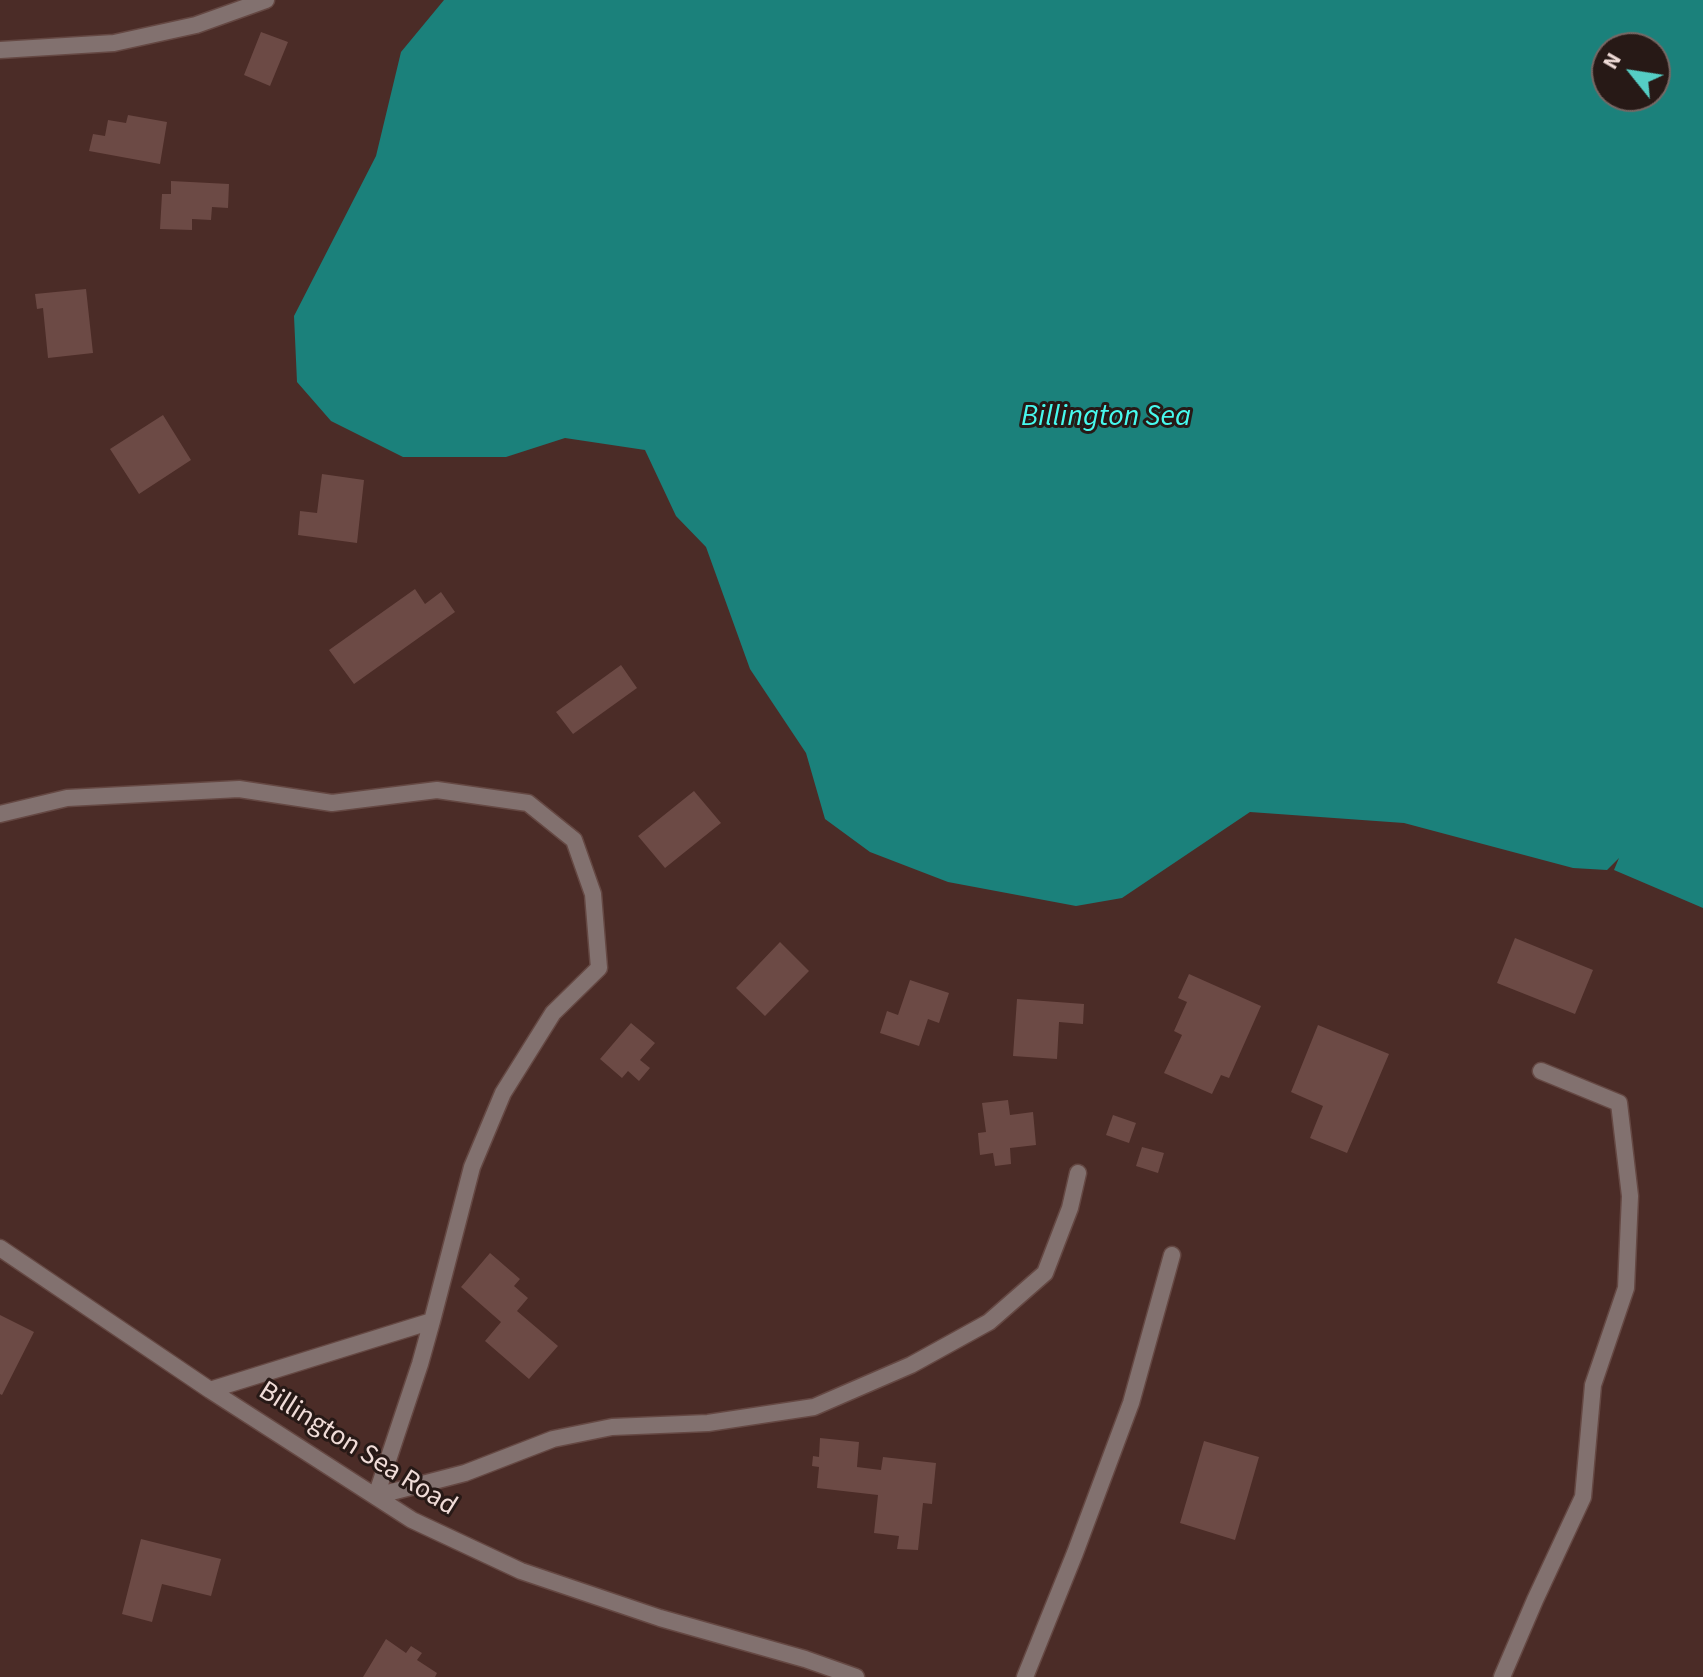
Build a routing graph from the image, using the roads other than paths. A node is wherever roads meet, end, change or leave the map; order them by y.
1 (266, 0) edge
2 (0, 50) edge
3 (0, 814) edge
4 (1541, 1071) dead end
5 (1078, 1173) dead end
6 (0, 1248) edge
7 (1172, 1255) dead end
8 (432, 1321) junction
9 (210, 1390) junction
10 (376, 1496) junction
11 (856, 1677) edge
12 (1025, 1677) edge
13 (1502, 1677) edge

1 - 2 street
3 - 8 street
4 - 13 street
5 - 10 street
6 - 9 street, Billington Sea Road
7 - 12 street
8 - 9 street
8 - 10 street
9 - 10 street, Billington Sea Road
10 - 11 street, Billington Sea Road

